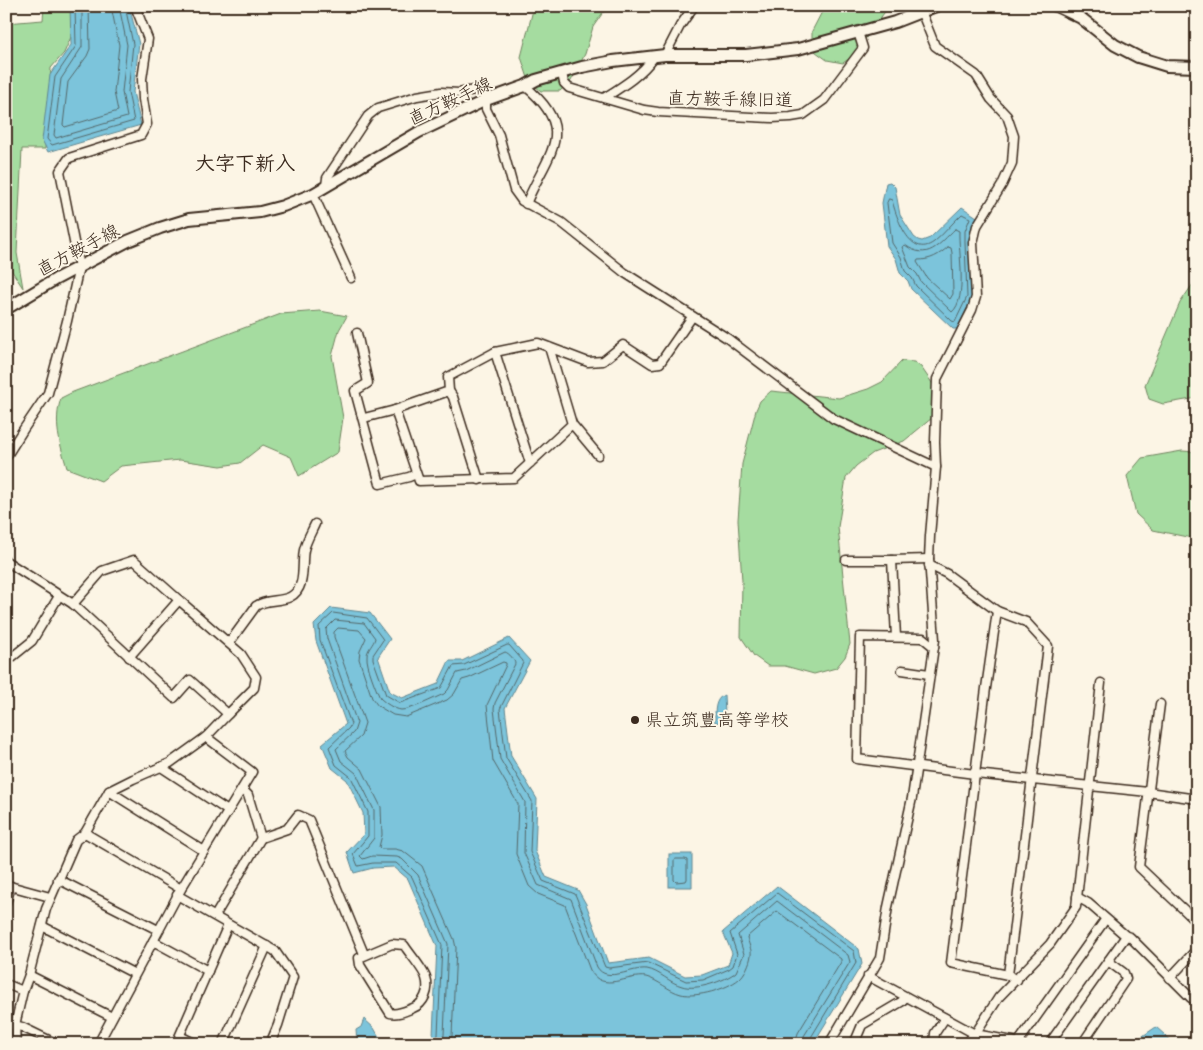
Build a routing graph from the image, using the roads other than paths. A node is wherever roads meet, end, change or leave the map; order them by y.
1 (135, 6) edge
2 (694, 6) edge
3 (936, 6) edge
4 (1056, 6) edge
5 (920, 9) edge
6 (858, 32) junction
7 (665, 55) junction
8 (654, 56) junction
9 (1197, 67) edge
10 (562, 73) junction
11 (525, 86) junction
12 (604, 98) junction
13 (486, 100) junction
14 (326, 186) junction
15 (313, 194) junction
16 (526, 204) junction
17 (79, 267) junction
18 (351, 278) dead end
19 (6, 309) edge
20 (692, 317) junction
21 (357, 333) dead end
22 (549, 347) junction
23 (495, 352) junction
24 (449, 390) junction
25 (395, 410) junction
26 (364, 418) junction
27 (572, 424) junction
28 (598, 456) dead end
29 (6, 457) edge
30 (530, 463) junction
31 (936, 467) junction
32 (416, 474) junction
33 (479, 480) junction
34 (315, 524) dead end
35 (846, 560) dead end
36 (892, 560) junction
37 (6, 561) edge
38 (929, 562) junction
39 (59, 596) junction
40 (179, 600) junction
41 (72, 604) junction
42 (997, 610) junction
43 (896, 636) junction
44 (229, 643) junction
45 (934, 647) junction
46 (129, 657) junction
47 (6, 662) edge
48 (902, 670) dead end
49 (929, 674) junction
50 (1101, 683) dead end
51 (1160, 704) dead end
52 (228, 714) junction
53 (206, 737) junction
54 (917, 766) junction
55 (161, 767) junction
56 (975, 774) junction
57 (1032, 779) junction
58 (1090, 786) junction
59 (242, 789) junction
60 (109, 791) junction
61 (1148, 792) junction
62 (1197, 799) edge
63 (228, 811) junction
64 (85, 833) junction
65 (261, 838) junction
66 (204, 851) junction
67 (58, 879) junction
68 (9, 886) edge
69 (179, 892) junction
70 (50, 897) junction
71 (1077, 897) junction
72 (6, 903) edge
73 (215, 916) junction
74 (1105, 920) junction
75 (1197, 922) edge
76 (228, 925) junction
77 (42, 926) junction
78 (158, 930) junction
79 (1126, 936) junction
80 (153, 941) junction
81 (267, 946) junction
82 (1197, 949) edge
83 (364, 954) junction
84 (1108, 961) junction
85 (208, 971) junction
86 (135, 974) junction
87 (29, 975) junction
88 (1008, 975) junction
89 (868, 976) junction
90 (1170, 978) junction
91 (1016, 980) junction
92 (6, 984) edge
93 (23, 991) junction
94 (906, 997) junction
95 (1191, 998) dead end
96 (112, 1017) junction
97 (945, 1018) junction
98 (6, 1024) edge
99 (15, 1026) junction
100 (975, 1034) junction
101 (178, 1040) edge
102 (1019, 1043) edge
103 (16, 1044) edge
104 (57, 1044) edge
105 (98, 1044) edge
106 (196, 1044) edge
107 (223, 1044) edge
108 (270, 1044) edge
109 (829, 1044) edge
110 (854, 1044) edge
111 (934, 1044) edge
112 (966, 1044) edge
113 (1048, 1044) edge
114 (1082, 1044) edge

1 - 17 street
2 - 7 street
3 - 5 main road, 直方鞍手線
4 - 9 main road
5 - 6 main road, 直方鞍手線
5 - 31 street
6 - 7 main road, 直方鞍手線
6 - 12 street, 直方鞍手線旧道
7 - 8 main road, 直方鞍手線
8 - 10 main road, 直方鞍手線
8 - 12 street
10 - 11 main road, 直方鞍手線
10 - 12 street, 直方鞍手線旧道
11 - 13 main road, 直方鞍手線
11 - 16 street
13 - 14 main road, 直方鞍手線
13 - 14 street
13 - 16 street
14 - 15 main road, 直方鞍手線
15 - 17 main road, 直方鞍手線
15 - 18 street
16 - 20 street
17 - 19 main road, 直方鞍手線
17 - 29 street
20 - 22 street
20 - 31 street
21 - 26 street
22 - 23 street
22 - 27 street
23 - 24 street
23 - 30 street
24 - 25 street
24 - 33 street
25 - 26 street
25 - 32 street
26 - 32 street
27 - 28 street
27 - 30 street
30 - 33 street
31 - 38 street
32 - 33 street
34 - 44 street
35 - 36 street
36 - 38 street
36 - 43 street
37 - 39 street
38 - 42 street
38 - 45 street
39 - 41 street
39 - 47 street
40 - 41 street
40 - 44 street
40 - 46 street
41 - 46 street
42 - 56 street
42 - 57 street
43 - 45 street
43 - 54 street
44 - 52 street
45 - 49 street
46 - 52 street
48 - 49 street
49 - 54 street
50 - 58 street
51 - 61 street
52 - 53 street
53 - 55 street
53 - 59 street
54 - 56 street
54 - 89 street
55 - 60 street
55 - 63 street
56 - 57 street
56 - 88 street
57 - 58 street
57 - 88 street
58 - 61 street
58 - 71 street
59 - 63 street
59 - 65 street
60 - 64 street
60 - 66 street
61 - 62 street
61 - 75 street
63 - 66 street
64 - 67 street
64 - 69 street
65 - 73 street
65 - 83 street
66 - 69 street
67 - 70 street
67 - 78 street
68 - 70 street
68 - 72 street
69 - 73 street
69 - 78 street
70 - 77 street
71 - 74 street
71 - 91 street
73 - 76 street
74 - 79 street
74 - 102 street
76 - 81 street
76 - 85 street
77 - 86 street
77 - 87 street
78 - 80 street
79 - 84 street
79 - 90 street
80 - 85 street
80 - 86 street
81 - 107 street
81 - 108 street
82 - 90 street
83 - 83 street
84 - 113 street
84 - 114 street
85 - 101 street
86 - 96 street
87 - 93 street
87 - 96 street
88 - 91 street
89 - 94 street
89 - 109 street
90 - 95 street
91 - 100 street
92 - 93 street
93 - 99 street
94 - 97 street
94 - 110 street
96 - 105 street
97 - 100 street
97 - 111 street
98 - 99 street
99 - 103 street
99 - 104 street
100 - 102 street
100 - 112 street
101 - 106 street

